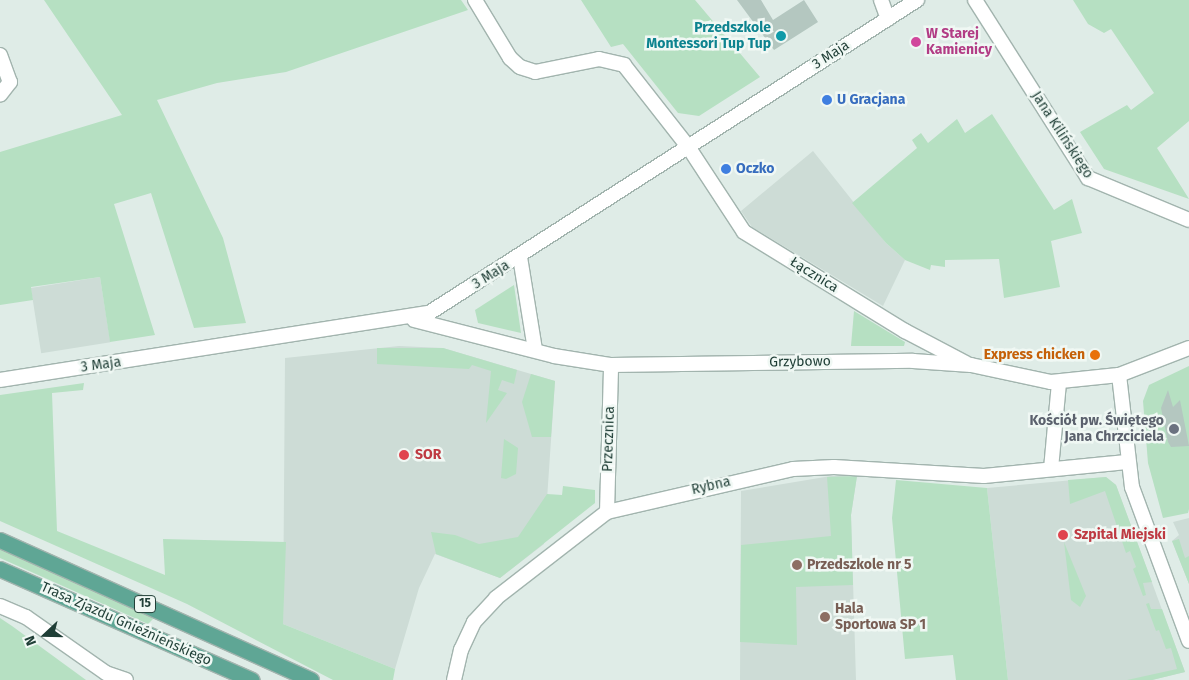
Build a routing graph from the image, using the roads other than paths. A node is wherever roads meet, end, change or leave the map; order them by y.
1 (475, 0) edge
2 (881, 0) edge
3 (917, 0) edge
4 (975, 0) edge
5 (888, 19) junction
6 (0, 55) edge
7 (0, 95) edge
8 (689, 148) junction
9 (1189, 220) edge
10 (520, 257) junction
11 (408, 319) junction
12 (1189, 348) edge
13 (534, 350) junction
14 (611, 365) junction
15 (971, 365) junction
16 (1119, 375) junction
17 (0, 380) edge
18 (1059, 382) junction
19 (1126, 462) junction
20 (1051, 469) junction
21 (607, 512) junction
22 (0, 540) edge
23 (0, 568) edge
24 (0, 606) edge
25 (1189, 641) edge
26 (126, 680) edge
27 (252, 680) edge
28 (311, 680) edge
29 (454, 680) edge

1 - 8 street, Łącznica
2 - 5 street
3 - 5 street, 3 Maja
4 - 9 street, Jana Kilińskiego
5 - 8 street, 3 Maja
6 - 7 street
8 - 10 street, 3 Maja
8 - 15 street, Łącznica
10 - 11 street, 3 Maja
10 - 13 street
11 - 13 street, Grzybowo
11 - 17 street, 3 Maja
12 - 16 street, Grzybowo
13 - 14 street, Grzybowo
14 - 15 street, Grzybowo
14 - 21 street, Przecznica
15 - 18 street, Grzybowo
16 - 18 street, Grzybowo
16 - 19 street
18 - 20 street
19 - 20 street, Rybna
19 - 25 street
20 - 21 street, Rybna
21 - 29 street, Rybna
22 - 28 main road, Trasa Zjazdu Gnieźnieńskiego / 15
23 - 27 main road, Trasa Zjazdu Gnieźnieńskiego / 15
24 - 26 street

